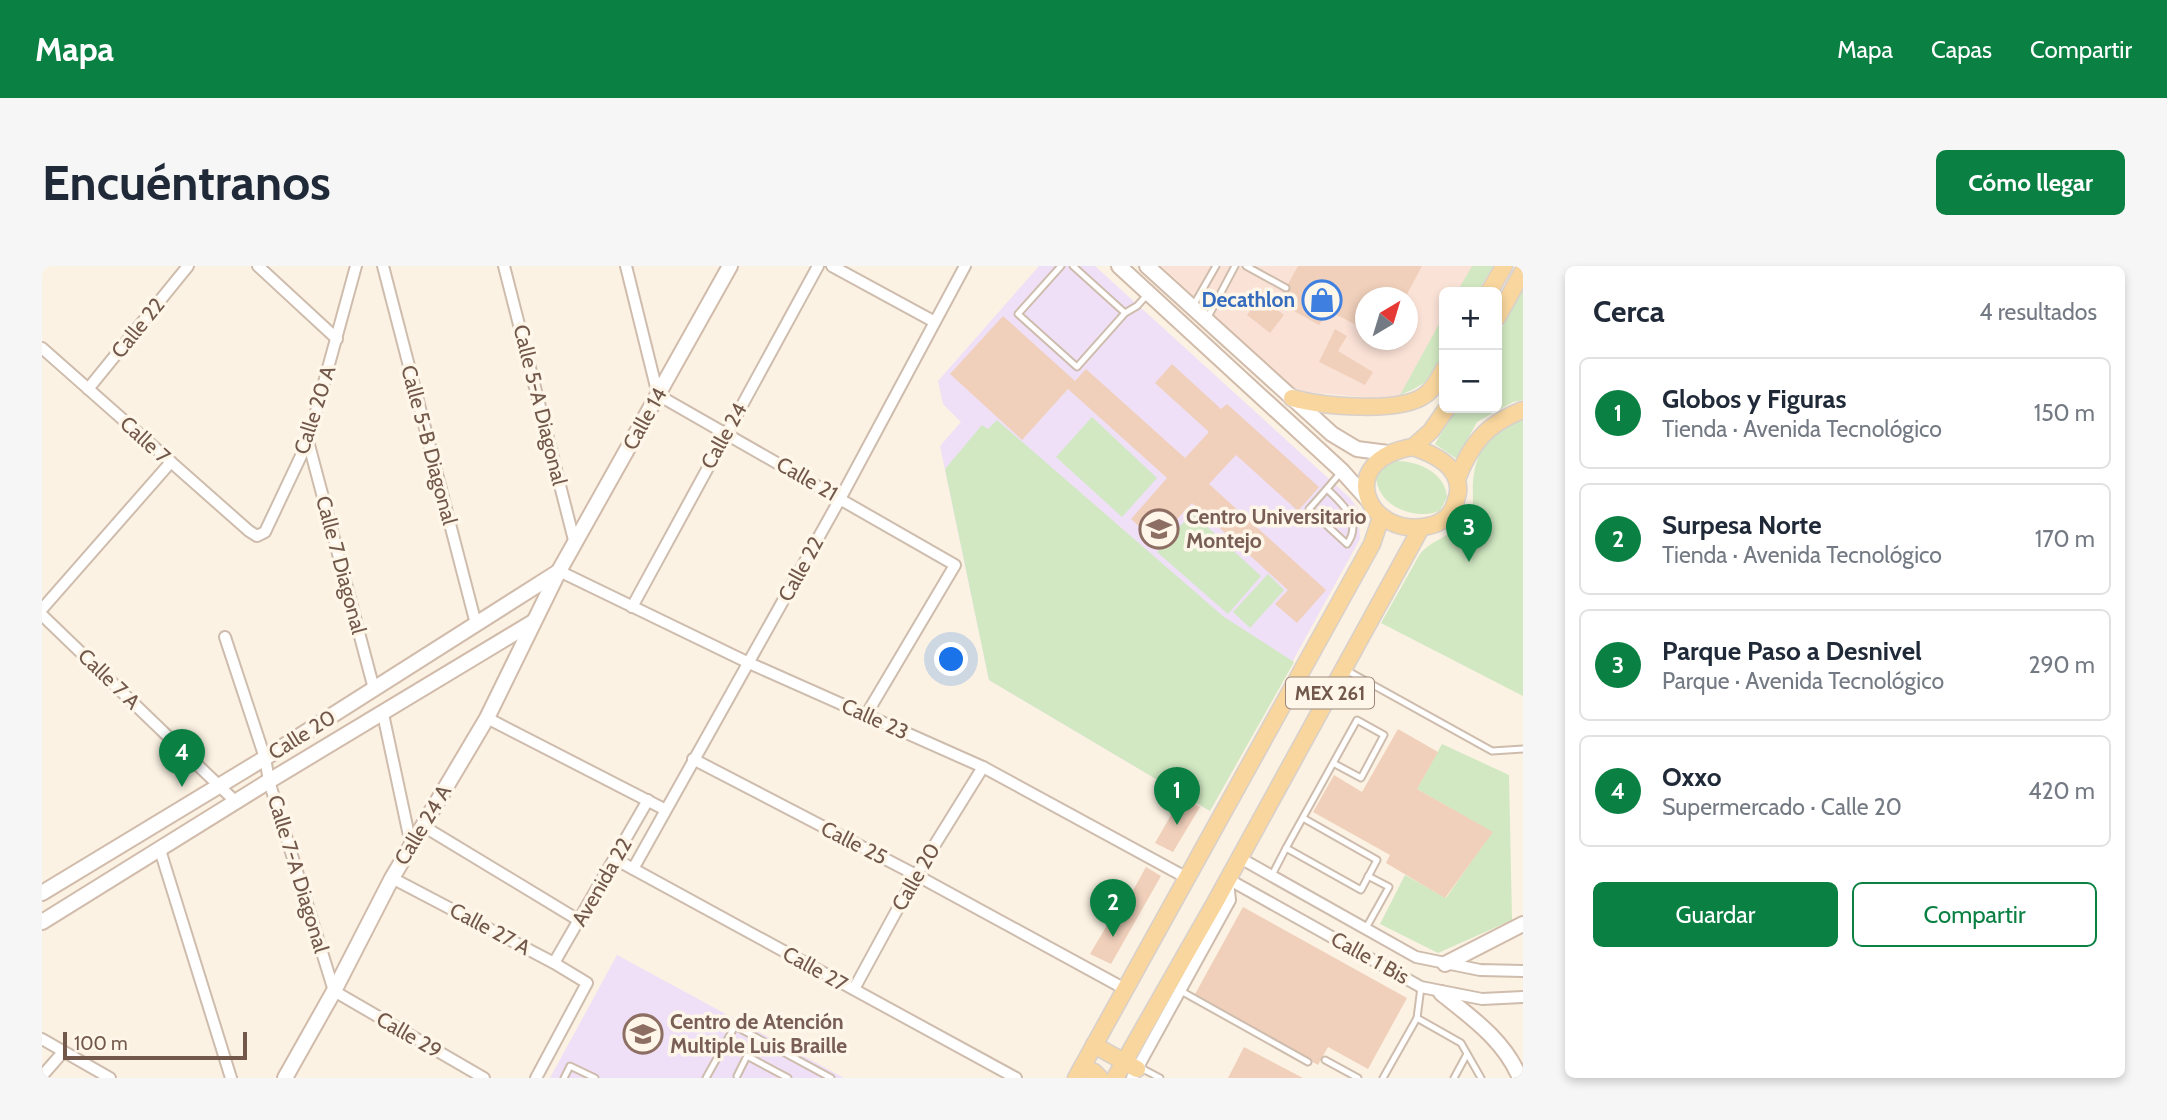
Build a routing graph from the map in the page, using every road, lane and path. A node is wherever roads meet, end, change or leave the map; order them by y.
1 (188, 266) edge
2 (258, 266) edge
3 (356, 266) edge
4 (383, 266) edge
5 (505, 266) edge
6 (626, 266) edge
7 (730, 266) edge
8 (818, 266) edge
9 (832, 266) edge
10 (965, 266) edge
11 (1062, 266) edge
12 (1073, 266) edge
13 (1119, 266) edge
14 (1147, 266) edge
15 (1216, 266) edge
16 (1236, 266) edge
17 (1246, 266) edge
18 (1504, 266) edge
19 (1523, 271) edge
20 (1492, 287) edge
21 (1286, 288) dead end
22 (1149, 293) junction
23 (1193, 307) junction
24 (1502, 309) edge
25 (1125, 313) junction
26 (1206, 320) junction
27 (933, 321) junction
28 (337, 339) junction
29 (42, 348) edge
30 (1439, 378) edge
31 (88, 389) junction
32 (658, 395) junction
33 (1292, 398) junction
34 (1523, 410) edge
35 (1444, 413) edge
36 (725, 432) junction
37 (308, 441) junction
38 (1413, 447) junction
39 (1388, 453) junction
40 (170, 462) junction
41 (1342, 471) junction
42 (1457, 480) junction
43 (1327, 489) junction
44 (840, 499) junction
45 (1369, 501) junction
46 (1381, 517) junction
47 (1421, 528) junction
48 (248, 531) joint
49 (575, 544) junction
50 (559, 571) junction
51 (632, 607) junction
52 (42, 609) edge
53 (42, 615) edge
54 (533, 622) junction
55 (476, 624) junction
56 (225, 637) dead end
57 (748, 663) junction
58 (1344, 669) junction
59 (374, 689) junction
60 (383, 714) junction
61 (866, 715) junction
62 (486, 718) junction
63 (1523, 749) edge
64 (265, 758) junction
65 (693, 759) junction
66 (1334, 763) junction
67 (983, 768) junction
68 (269, 781) junction
69 (219, 785) junction
70 (648, 800) junction
71 (236, 802) junction
72 (664, 810) junction
73 (1303, 818) junction
74 (423, 826) junction
75 (411, 845) junction
76 (1286, 848) junction
77 (160, 850) junction
78 (1240, 858) junction
79 (615, 859) junction
80 (633, 869) junction
81 (916, 875) junction
82 (1272, 876) junction
83 (1368, 876) junction
84 (392, 878) junction
85 (1187, 878) junction
86 (1228, 879) junction
87 (45, 888) edge
88 (580, 921) junction
89 (42, 922) edge
90 (1523, 924) edge
91 (1366, 929) junction
92 (554, 963) junction
93 (1445, 964) junction
94 (1523, 971) edge
95 (1421, 987) junction
96 (1174, 988) junction
97 (854, 989) junction
98 (1125, 989) junction
99 (334, 991) junction
100 (1441, 993) junction
101 (1523, 997) edge
102 (1417, 1018) junction
103 (42, 1040) edge
104 (1094, 1045) junction
105 (63, 1052) junction
106 (1467, 1054) junction
107 (1325, 1060) dead end
108 (1308, 1062) dead end
109 (1133, 1069) edge
110 (1079, 1072) edge
111 (42, 1076) edge
112 (737, 1076) dead end
113 (110, 1078) edge
114 (231, 1078) edge
115 (285, 1078) edge
116 (484, 1078) edge
117 (536, 1078) edge
118 (564, 1078) edge
119 (595, 1078) edge
120 (706, 1078) edge
121 (788, 1078) edge
122 (831, 1078) edge
123 (1016, 1078) edge
124 (1100, 1078) edge
125 (1115, 1078) edge
126 (1160, 1078) edge
127 (1358, 1078) edge
128 (1383, 1078) edge
129 (1454, 1078) edge
130 (1481, 1078) edge
131 (1520, 1078) edge

1 - 31 street, Calle 22
2 - 28 street
3 - 28 street, Calle 20 A
4 - 55 street, Calle 5-B Diagonal
5 - 49 street, Calle 5-A Diagonal
6 - 32 street
7 - 32 street, Calle 14
8 - 36 street, Calle 24
9 - 27 street
10 - 27 street, Calle 22
11 - 25 lane
12 - 25 lane
13 - 22 street
14 - 23 street
15 - 23 lane
16 - 26 lane
17 - 21 lane
18 - 20 main road
19 - 24 main road
22 - 25 lane
22 - 41 street
23 - 26 street
26 - 33 street
27 - 44 street, Calle 22
28 - 37 street, Calle 20 A
29 - 31 street, Calle 7
30 - 33 main road
31 - 40 street, Calle 7
32 - 36 street, Calle 21
32 - 49 street, Calle 14
33 - 39 street
34 - 42 main road
35 - 38 main road
36 - 44 street, Calle 21
36 - 51 street, Calle 24
37 - 48 street, Calle 20 A
37 - 59 street, Calle 7 Diagonal
38 - 39 main road
38 - 42 main road
39 - 45 main road
40 - 48 street, Calle 7
40 - 52 street
41 - 43 lane
41 - 45 street
42 - 47 main road
43 - 43 lane
44 - 57 street, Calle 22
44 - 61 street, Calle 21
45 - 46 main road
46 - 47 main road
46 - 85 main road, MEX 261
47 - 58 main road, MEX 261
49 - 50 street, Calle 14
50 - 51 street, Calle 23
50 - 54 street, Calle 24 A
50 - 55 street, Calle 20
51 - 57 street, Calle 23
53 - 69 street, Calle 7 A
54 - 60 street, Calle 20
54 - 62 street, Calle 24 A
55 - 59 street, Calle 20
56 - 64 street, Calle 7-A Diagonal
57 - 61 street, Calle 23
57 - 65 street, Calle 22
58 - 63 lane
58 - 78 main road, MEX 261
59 - 64 street, Calle 20
60 - 68 street, Calle 20
60 - 75 street
61 - 67 street, Calle 23
62 - 70 street
62 - 74 street, Calle 24 A
64 - 68 street, Calle 7-A Diagonal
64 - 69 street, Calle 20
65 - 72 street, Calle 22
65 - 81 street, Calle 25
66 - 66 lane
66 - 73 lane
67 - 81 street, Calle 20
67 - 85 street, Calle 23
68 - 71 street, Calle 20
68 - 99 street, Calle 7-A Diagonal
69 - 71 street, Calle 7 A
69 - 87 street, Calle 20
70 - 72 street
70 - 79 street, Avenida 22
71 - 77 street, Calle 20
72 - 80 street, Calle 22
73 - 76 lane
73 - 83 lane
74 - 75 street, Calle 24 A
74 - 88 street
75 - 84 street, Calle 24 A
76 - 82 lane
76 - 83 lane
77 - 89 street, Calle 20
77 - 114 street
78 - 82 street, Calle 1 Bis
78 - 86 main road, MEX 261
79 - 80 street, Calle 27
79 - 88 street, Avenida 22
80 - 97 street, Calle 27
81 - 97 street, Calle 20
81 - 98 street, Calle 25
82 - 91 street, Calle 1 Bis
83 - 91 lane
84 - 92 street, Calle 27 A
84 - 99 street, Calle 24 A
85 - 98 main road, MEX 261
86 - 95 street, Calle 1 Bis
86 - 96 main road, MEX 261
88 - 92 street, Avenida 22
90 - 93 street
91 - 93 street, Calle 1 Bis
92 - 117 street, Calle 27 A
93 - 94 street, Calle 1 Bis
95 - 100 street, Calle 1 Bis
95 - 102 lane
96 - 108 lane
96 - 109 main road, MEX 261
97 - 123 street, Calle 27
98 - 104 main road, MEX 261
99 - 115 street, Calle 24 A
99 - 116 street, Calle 29
100 - 101 street, Calle 1 Bis
100 - 131 street
102 - 106 lane
102 - 128 lane
103 - 105 street
104 - 109 main road
104 - 110 main road, MEX 261
105 - 111 street
105 - 113 street
106 - 129 lane
106 - 130 lane
107 - 127 lane
109 - 125 main road, MEX 261
109 - 126 lane
110 - 124 main road
112 - 121 lane
118 - 119 lane
120 - 122 lane

